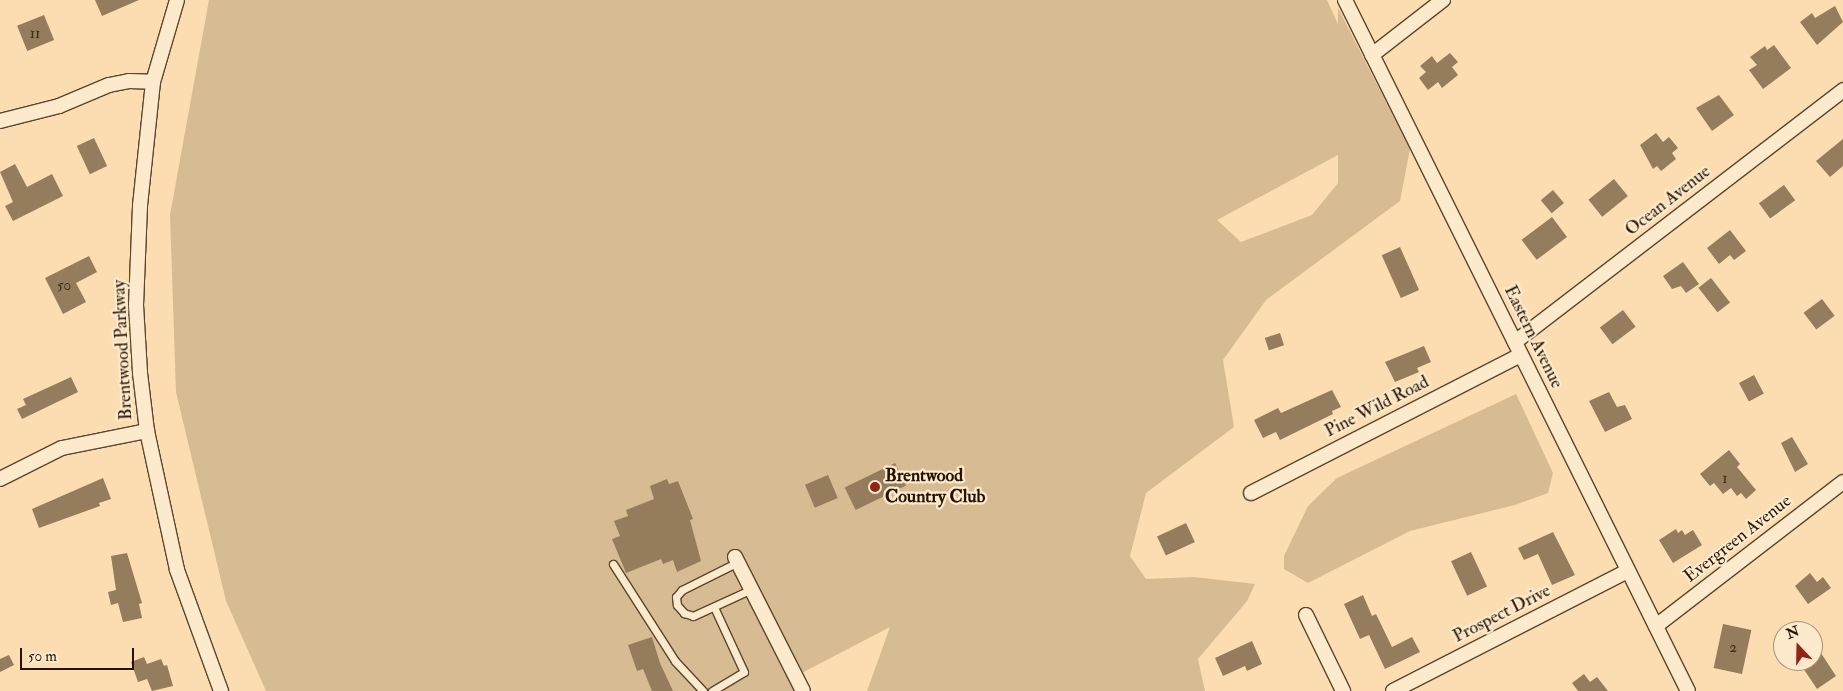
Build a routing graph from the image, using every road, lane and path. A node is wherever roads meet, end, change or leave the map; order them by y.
1 (177, 0) edge
2 (1345, 0) edge
3 (1443, 0) edge
4 (1372, 55) junction
5 (154, 82) junction
6 (1843, 90) edge
7 (0, 121) edge
8 (1518, 349) junction
9 (146, 431) junction
10 (0, 479) edge
11 (1843, 482) edge
12 (1251, 492) dead end
13 (736, 559) joint
14 (613, 564) dead end
15 (1628, 571) junction
16 (752, 590) junction
17 (714, 607) junction
18 (1306, 615) dead end
19 (1656, 626) junction
20 (221, 691) edge
21 (702, 691) edge
22 (712, 691) edge
23 (803, 691) edge
24 (1343, 691) edge
25 (1394, 691) edge
26 (1688, 691) edge

1 - 5 street, Brentwood Parkway
2 - 4 street, Eastern Avenue
3 - 4 street
4 - 8 street, Eastern Avenue
5 - 7 street
5 - 9 street, Brentwood Parkway
6 - 8 street, Ocean Avenue
8 - 12 street, Pine Wild Road
8 - 15 street, Eastern Avenue
9 - 10 street
9 - 20 street, Brentwood Parkway
11 - 19 street, Evergreen Avenue
13 - 16 street
13 - 17 lane
14 - 21 lane
15 - 19 street, Eastern Avenue
15 - 25 street, Prospect Drive
16 - 17 lane
16 - 23 street
17 - 22 lane
18 - 24 street
19 - 26 street, Eastern Avenue

